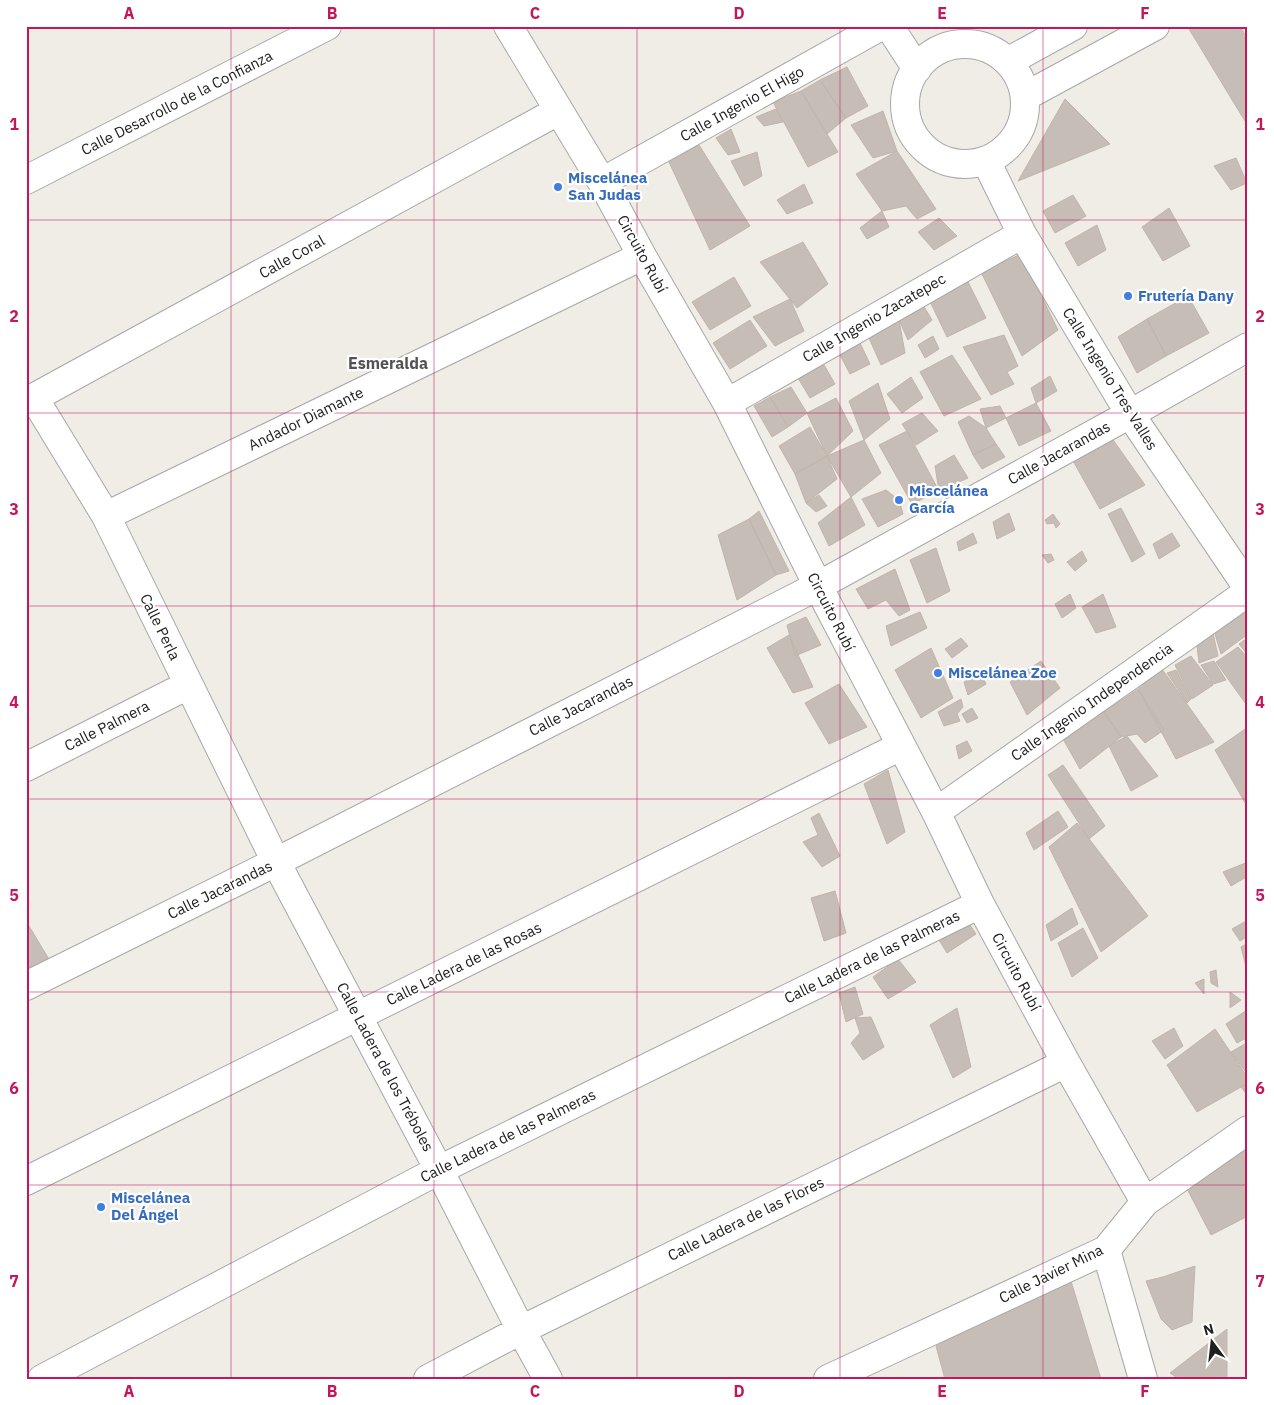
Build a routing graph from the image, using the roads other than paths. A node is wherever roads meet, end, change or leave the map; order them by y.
1 (327, 26) edge
2 (508, 26) edge
3 (881, 26) edge
4 (889, 26) edge
5 (1073, 26) edge
6 (1155, 26) edge
7 (1009, 61) junction
8 (917, 69) junction
9 (1026, 96) junction
10 (558, 110) junction
11 (986, 161) junction
12 (26, 180) edge
13 (602, 182) junction
14 (1022, 234) junction
15 (642, 256) junction
16 (1248, 347) edge
17 (30, 400) edge
18 (727, 402) junction
19 (1130, 414) junction
20 (106, 516) junction
21 (818, 586) junction
22 (1248, 588) edge
23 (1248, 592) edge
24 (188, 685) junction
25 (901, 746) junction
26 (26, 767) edge
27 (936, 812) junction
28 (276, 862) junction
29 (980, 904) junction
30 (26, 986) edge
31 (358, 1016) junction
32 (1066, 1063) junction
33 (1248, 1130) edge
34 (439, 1170) junction
35 (26, 1182) edge
36 (1145, 1202) junction
37 (1106, 1250) junction
38 (521, 1330) junction
39 (42, 1379) edge
40 (428, 1379) edge
41 (548, 1379) edge
42 (828, 1379) edge
43 (1143, 1379) edge

1 - 12 street, Calle Desarrollo de la Confianza
2 - 10 street, Circuito Rubí
3 - 13 street, Calle Ingenio El Higo
4 - 8 street
5 - 7 street
6 - 9 street
7 - 8 street
7 - 9 street
8 - 11 street
9 - 11 street
10 - 13 street, Circuito Rubí
10 - 17 street, Calle Coral
11 - 14 street, Calle Ingenio Tres Valles
13 - 15 street, Circuito Rubí
14 - 18 street, Calle Ingenio Zacatepec
14 - 19 street, Calle Ingenio Tres Valles
15 - 18 street, Circuito Rubí
15 - 20 street, Andador Diamante
16 - 19 street, Calle Jacarandas
17 - 20 street, Calle Perla
18 - 21 street, Circuito Rubí
19 - 21 street, Calle Jacarandas
19 - 22 street, Calle Ingenio Tres Valles
20 - 24 street, Calle Perla
21 - 25 street, Circuito Rubí
21 - 28 street, Calle Jacarandas
23 - 27 street, Calle Ingenio Independencia
24 - 26 street, Calle Palmera
24 - 28 street, Calle Perla
25 - 27 street, Circuito Rubí
25 - 31 street, Calle Ladera de las Rosas
27 - 29 street, Circuito Rubí
28 - 30 street, Calle Jacarandas
28 - 31 street, Calle Ladera de los Tréboles
29 - 32 street, Circuito Rubí
29 - 34 street, Calle Ladera de las Palmeras
31 - 34 street, Calle Ladera de los Tréboles
31 - 35 street, Calle Ladera de las Rosas
32 - 36 street, Circuito Rubí
32 - 38 street, Calle Ladera de las Flores
33 - 36 street, Calle Javier Mina
34 - 38 street, Calle Ladera de los Tréboles
34 - 39 street, Calle Ladera de las Palmeras
36 - 37 street, Calle Javier Mina
37 - 42 street, Calle Javier Mina
37 - 43 street
38 - 40 street, Calle Ladera de las Flores
38 - 41 street, Calle Ladera de los Tréboles

